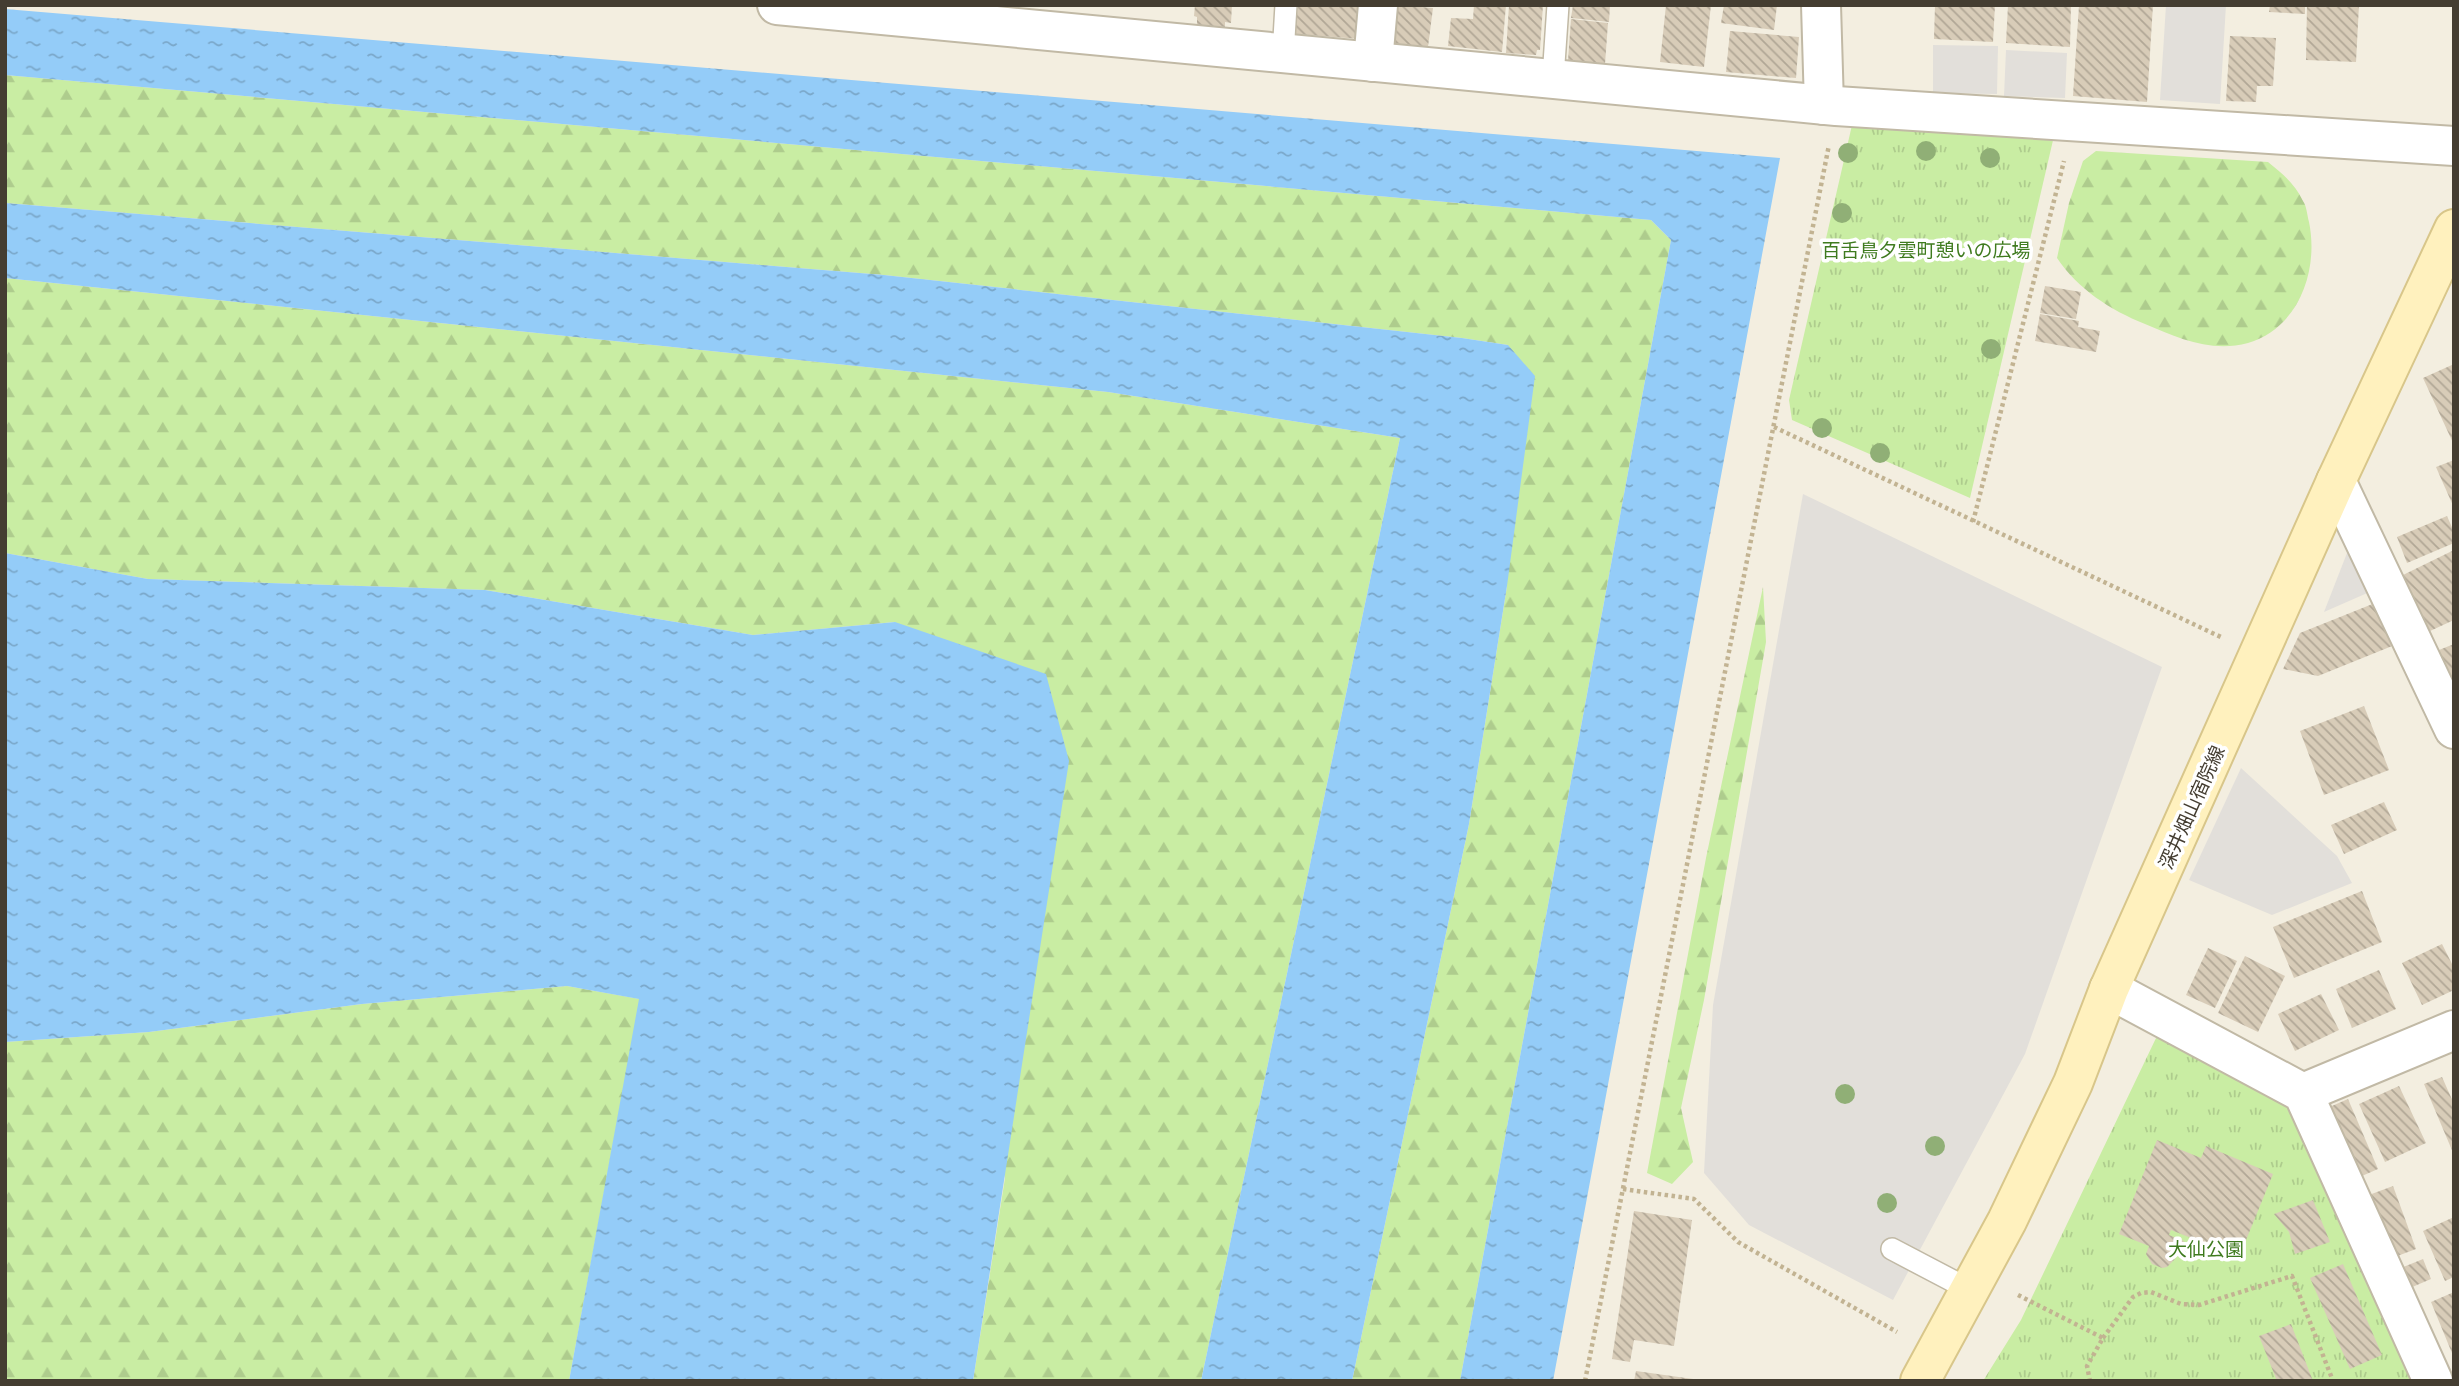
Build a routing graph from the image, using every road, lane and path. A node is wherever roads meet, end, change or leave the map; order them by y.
1 (777, 5) edge
2 (1286, 5) edge
3 (1378, 5) edge
4 (1558, 5) edge
5 (1821, 5) edge
6 (1283, 55) junction
7 (1373, 62) junction
8 (1553, 78) junction
9 (1830, 106) junction
10 (2074, 123) junction
11 (2454, 146) edge
12 (2454, 229) edge
13 (1774, 427) junction
14 (2336, 481) junction
15 (1973, 522) junction
16 (2259, 655) junction
17 (2454, 729) edge
18 (2109, 989) junction
19 (2454, 1030) edge
20 (2303, 1093) junction
21 (1623, 1189) junction
22 (1892, 1250) dead end
23 (1970, 1290) junction
24 (2018, 1295) dead end
25 (1897, 1332) dead end
26 (2103, 1338) junction
27 (1585, 1381) edge
28 (1920, 1381) edge
29 (2090, 1381) edge
30 (2333, 1381) edge
31 (2433, 1381) edge

1 - 6 street
2 - 6 lane
3 - 7 street
4 - 8 lane
5 - 9 street
6 - 7 street
7 - 8 street
8 - 9 street
9 - 10 street
9 - 13 path
10 - 11 street
10 - 15 path
12 - 14 main road, 深井畑山宿院線
13 - 15 path
13 - 21 path
14 - 16 main road, 深井畑山宿院線
14 - 17 street
15 - 16 path
16 - 18 main road, 深井畑山宿院線
18 - 20 street
18 - 23 main road, 深井畑山宿院線
19 - 20 street
20 - 31 street
21 - 25 path
21 - 27 path
22 - 23 lane
23 - 28 main road, 深井畑山宿院線
24 - 26 path
26 - 29 path
26 - 30 path

